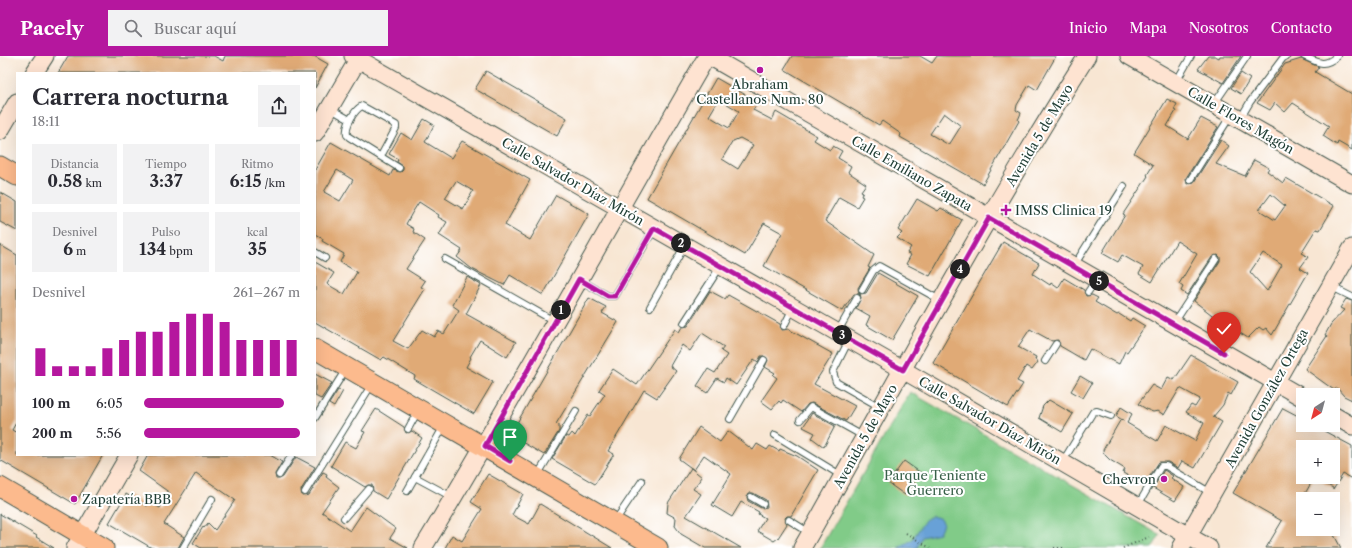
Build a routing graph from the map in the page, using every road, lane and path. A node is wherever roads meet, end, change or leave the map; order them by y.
1 (44, 56) edge
2 (708, 56) edge
3 (1087, 56) edge
4 (1129, 56) edge
5 (1191, 56) edge
6 (1246, 56) edge
7 (1287, 56) edge
8 (1304, 56) edge
9 (1337, 56) edge
10 (357, 57) edge
11 (35, 72) edge
12 (1175, 82) junction
13 (16, 104) edge
14 (1214, 104) junction
15 (329, 108) junction
16 (1236, 117) junction
17 (350, 120) junction
18 (0, 131) edge
19 (316, 131) edge
20 (381, 156) junction
21 (0, 166) edge
22 (399, 168) dead end
23 (16, 175) edge
24 (1190, 180) dead end
25 (1352, 184) edge
26 (1124, 186) dead end
27 (619, 207) junction
28 (989, 218) junction
29 (654, 228) junction
30 (685, 245) junction
31 (1352, 248) edge
32 (316, 253) edge
33 (324, 258) dead end
34 (445, 259) dead end
35 (1216, 259) dead end
36 (721, 266) junction
37 (1074, 266) junction
38 (579, 279) junction
39 (1329, 286) junction
40 (862, 290) dead end
41 (1352, 297) edge
42 (857, 298) dead end
43 (942, 302) junction
44 (650, 307) dead end
45 (793, 307) junction
46 (555, 322) junction
47 (684, 323) dead end
48 (1174, 324) junction
49 (784, 326) dead end
50 (844, 336) junction
51 (1056, 344) dead end
52 (316, 350) edge
53 (764, 360) dead end
54 (1045, 361) dead end
55 (346, 368) junction
56 (903, 370) junction
57 (372, 382) junction
58 (1275, 382) junction
59 (1296, 394) edge
60 (881, 408) junction
61 (419, 410) junction
62 (576, 411) dead end
63 (316, 416) edge
64 (1111, 416) dead end
65 (730, 419) dead end
66 (1340, 419) edge
67 (800, 420) dead end
68 (445, 424) junction
69 (1352, 426) edge
70 (408, 429) dead end
71 (775, 435) dead end
72 (865, 437) junction
73 (485, 446) junction
74 (128, 456) edge
75 (291, 456) edge
76 (1062, 463) junction
77 (279, 475) dead end
78 (843, 476) junction
79 (415, 477) junction
80 (536, 477) junction
81 (642, 481) dead end
82 (0, 487) edge
83 (369, 489) dead end
84 (406, 491) dead end
85 (305, 492) dead end
86 (1212, 494) junction
87 (750, 497) dead end
88 (453, 498) junction
89 (212, 499) dead end
90 (763, 504) dead end
91 (1137, 506) junction
92 (344, 518) dead end
93 (789, 520) dead end
94 (614, 523) junction
95 (906, 533) dead end
96 (1149, 537) dead end
97 (806, 541) edge
98 (78, 542) edge
99 (1184, 542) edge
100 (104, 548) edge
101 (183, 548) edge
102 (423, 548) edge
103 (658, 548) edge
104 (930, 548) edge
105 (1054, 548) edge
106 (1064, 548) edge
107 (1123, 548) edge
108 (1209, 548) edge

1 - 11 street
2 - 27 street
2 - 28 street, Calle Emiliano Zapata
3 - 28 street, Avenida 5 de Mayo
4 - 12 street, Calle Flores Magón
5 - 12 lane
6 - 14 lane
7 - 16 lane
8 - 9 lane
10 - 15 street
10 - 27 street, Calle Salvador Díaz Mirón
12 - 14 street, Calle Flores Magón
13 - 18 street
14 - 16 street, Calle Flores Magón
15 - 17 lane
15 - 19 street
16 - 24 lane
16 - 25 street, Calle Flores Magón
17 - 20 lane
17 - 20 lane
20 - 22 lane
21 - 23 main road
26 - 37 lane
27 - 29 street, Calle Salvador Díaz Mirón
27 - 38 street
28 - 37 street, Calle Emiliano Zapata
28 - 43 street, Avenida 5 de Mayo
29 - 30 street, Calle Salvador Díaz Mirón
29 - 38 lane
30 - 36 street, Calle Salvador Díaz Mirón
30 - 44 lane
31 - 39 street, Avenida González Ortega
32 - 33 lane
34 - 46 lane
35 - 48 lane
36 - 45 street, Calle Salvador Díaz Mirón
36 - 47 lane
37 - 48 street, Calle Emiliano Zapata
38 - 46 street
39 - 41 lane
39 - 58 street, Avenida González Ortega
40 - 43 lane
42 - 50 lane
43 - 56 street, Avenida 5 de Mayo
45 - 49 lane
45 - 50 street, Calle Salvador Díaz Mirón
46 - 73 street
48 - 58 street, Calle Emiliano Zapata
50 - 56 street, Calle Salvador Díaz Mirón
50 - 60 lane
51 - 54 lane
52 - 55 main road
53 - 65 lane
55 - 57 main road
55 - 63 lane
56 - 60 street, Avenida 5 de Mayo
56 - 76 street, Calle Salvador Díaz Mirón
57 - 61 main road
57 - 85 lane
58 - 59 street, Calle Emiliano Zapata
58 - 86 street, Avenida González Ortega
60 - 72 street, Avenida 5 de Mayo
61 - 68 main road
61 - 70 lane
62 - 80 lane
64 - 76 lane
66 - 69 street
67 - 72 lane
68 - 73 main road
68 - 79 lane
71 - 78 lane
72 - 78 street, Avenida 5 de Mayo
73 - 80 main road
73 - 88 street
74 - 98 street
75 - 77 lane
76 - 91 street, Calle Salvador Díaz Mirón
78 - 97 street, Avenida 5 de Mayo
79 - 84 lane
79 - 88 lane
80 - 94 main road
81 - 94 lane
82 - 98 main road
83 - 92 lane
86 - 91 lane
86 - 99 street, Avenida González Ortega
87 - 90 lane
88 - 102 street
89 - 101 lane
91 - 99 street, Calle Salvador Díaz Mirón
93 - 97 lane
94 - 103 main road
95 - 104 path
96 - 107 path
98 - 100 main road
99 - 108 street, Calle Salvador Díaz Mirón
105 - 106 path

